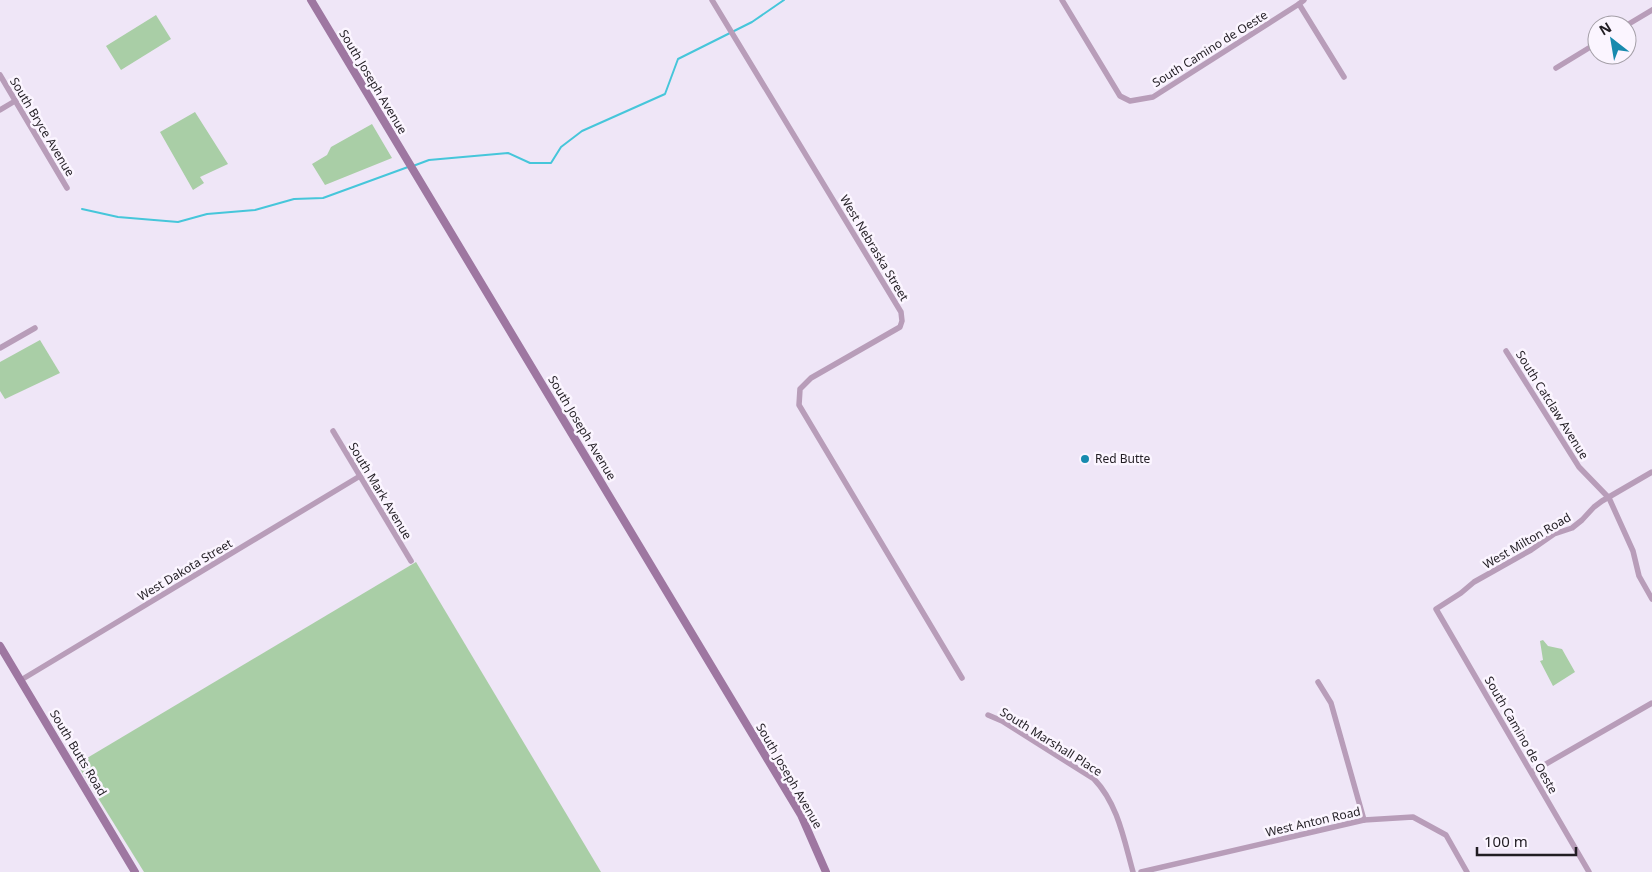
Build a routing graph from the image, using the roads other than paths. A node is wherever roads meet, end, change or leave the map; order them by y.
1 (311, 0) edge
2 (712, 0) edge
3 (1062, 0) edge
4 (1302, 2) edge
5 (1652, 10) edge
6 (1637, 19) edge
7 (1587, 50) edge
8 (1556, 68) dead end
9 (0, 75) edge
10 (1344, 77) dead end
11 (15, 101) junction
12 (0, 110) edge
13 (67, 188) dead end
14 (34, 328) dead end
15 (0, 348) edge
16 (1506, 351) dead end
17 (333, 431) dead end
18 (1652, 472) edge
19 (360, 476) junction
20 (1609, 498) junction
21 (411, 561) dead end
22 (1652, 599) edge
23 (1436, 609) joint
24 (0, 646) edge
25 (962, 678) dead end
26 (21, 680) junction
27 (1318, 682) dead end
28 (1652, 703) edge
29 (988, 715) dead end
30 (1532, 772) junction
31 (1364, 820) junction
32 (135, 872) edge
33 (826, 872) edge
34 (1133, 872) edge
35 (1141, 872) edge
36 (1467, 872) edge
37 (1589, 872) edge

1 - 33 main road, South Joseph Avenue
2 - 25 street, West Nebraska Street
3 - 4 street, South Camino de Oeste
4 - 10 street
5 - 6 street
7 - 8 street
9 - 11 street, South Bryce Avenue
11 - 12 street
11 - 13 street, South Bryce Avenue
14 - 15 street
16 - 20 street, South Catclaw Avenue
17 - 19 street, South Mark Avenue
18 - 20 street, West Milton Road
19 - 21 street, South Mark Avenue
19 - 26 street, West Dakota Street
20 - 22 street, South Catclaw Avenue
20 - 23 street, West Milton Road
23 - 30 street, South Camino de Oeste
24 - 26 main road, South Butts Road
26 - 32 main road, South Butts Road
27 - 31 street
28 - 30 street
29 - 34 street, South Marshall Place
30 - 37 street, South Camino de Oeste
31 - 35 street, West Anton Road
31 - 36 street, West Anton Road

